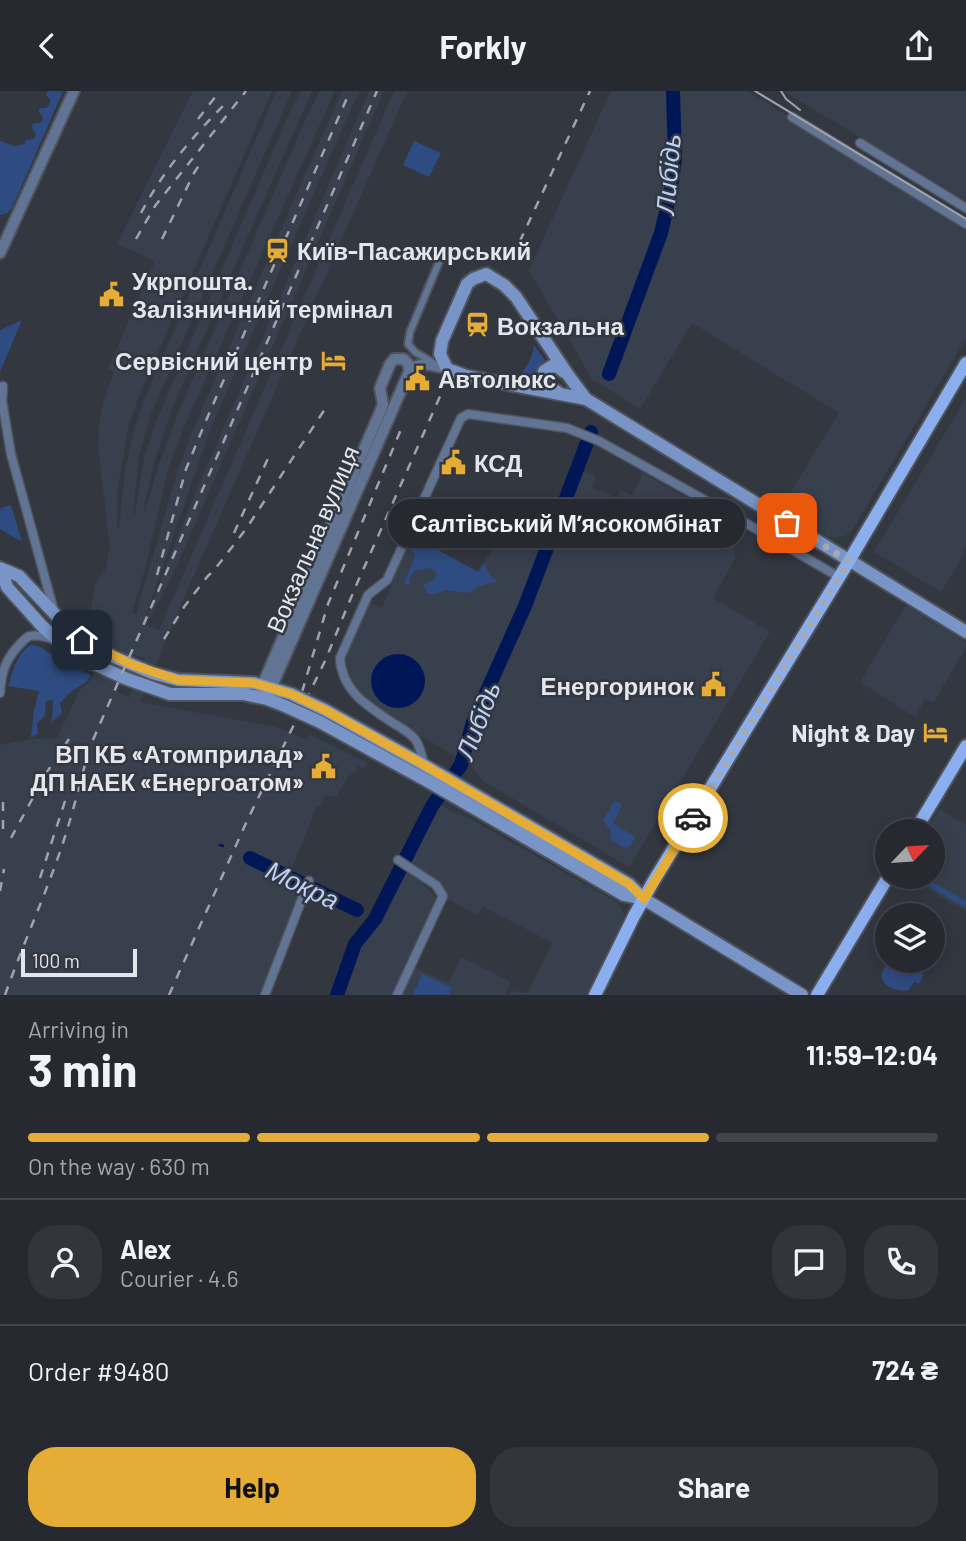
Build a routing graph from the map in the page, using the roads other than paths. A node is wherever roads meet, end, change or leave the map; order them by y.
1 (74, 91) edge
2 (792, 117) dead end
3 (860, 143) dead end
4 (966, 208) edge
5 (966, 224) edge
6 (444, 250) dead end
7 (0, 253) edge
8 (966, 363) edge
9 (442, 367) junction
10 (409, 372) junction
11 (568, 375) junction
12 (3, 386) dead end
13 (561, 393) junction
14 (398, 396) junction
15 (383, 398) junction
16 (586, 398) junction
17 (849, 561) junction
18 (0, 569) edge
19 (839, 577) junction
20 (55, 614) junction
21 (966, 632) edge
22 (56, 639) junction
23 (0, 678) edge
24 (264, 692) junction
25 (0, 693) edge
26 (322, 716) junction
27 (966, 746) edge
28 (424, 765) junction
29 (435, 778) junction
30 (922, 819) edge
31 (402, 863) dead end
32 (881, 889) edge
33 (305, 891) dead end
34 (644, 899) junction
35 (265, 995) edge
36 (397, 995) edge
37 (595, 995) edge
38 (802, 995) edge
39 (817, 995) edge

1 - 7 street
2 - 5 street
3 - 4 street
6 - 9 street
8 - 17 main road
9 - 10 street, Вокзальна вулиця
9 - 11 main road
9 - 13 main road
10 - 14 street, Вокзальна вулиця
10 - 15 street, Вокзальна вулиця
11 - 13 main road
11 - 16 main road
12 - 20 street
13 - 16 main road
14 - 15 street
14 - 24 street, Вокзальна вулиця
15 - 24 street, Вокзальна вулиця
16 - 17 main road
17 - 19 main road
17 - 21 main road
18 - 20 main road
18 - 22 main road
19 - 28 street
19 - 34 main road
20 - 24 main road
22 - 23 street
22 - 24 main road
23 - 25 street
24 - 26 main road, bridge
26 - 28 main road
26 - 29 main road
27 - 30 main road
28 - 29 main road
29 - 34 main road
31 - 36 street
32 - 39 main road
33 - 35 street
34 - 37 main road
34 - 38 main road

